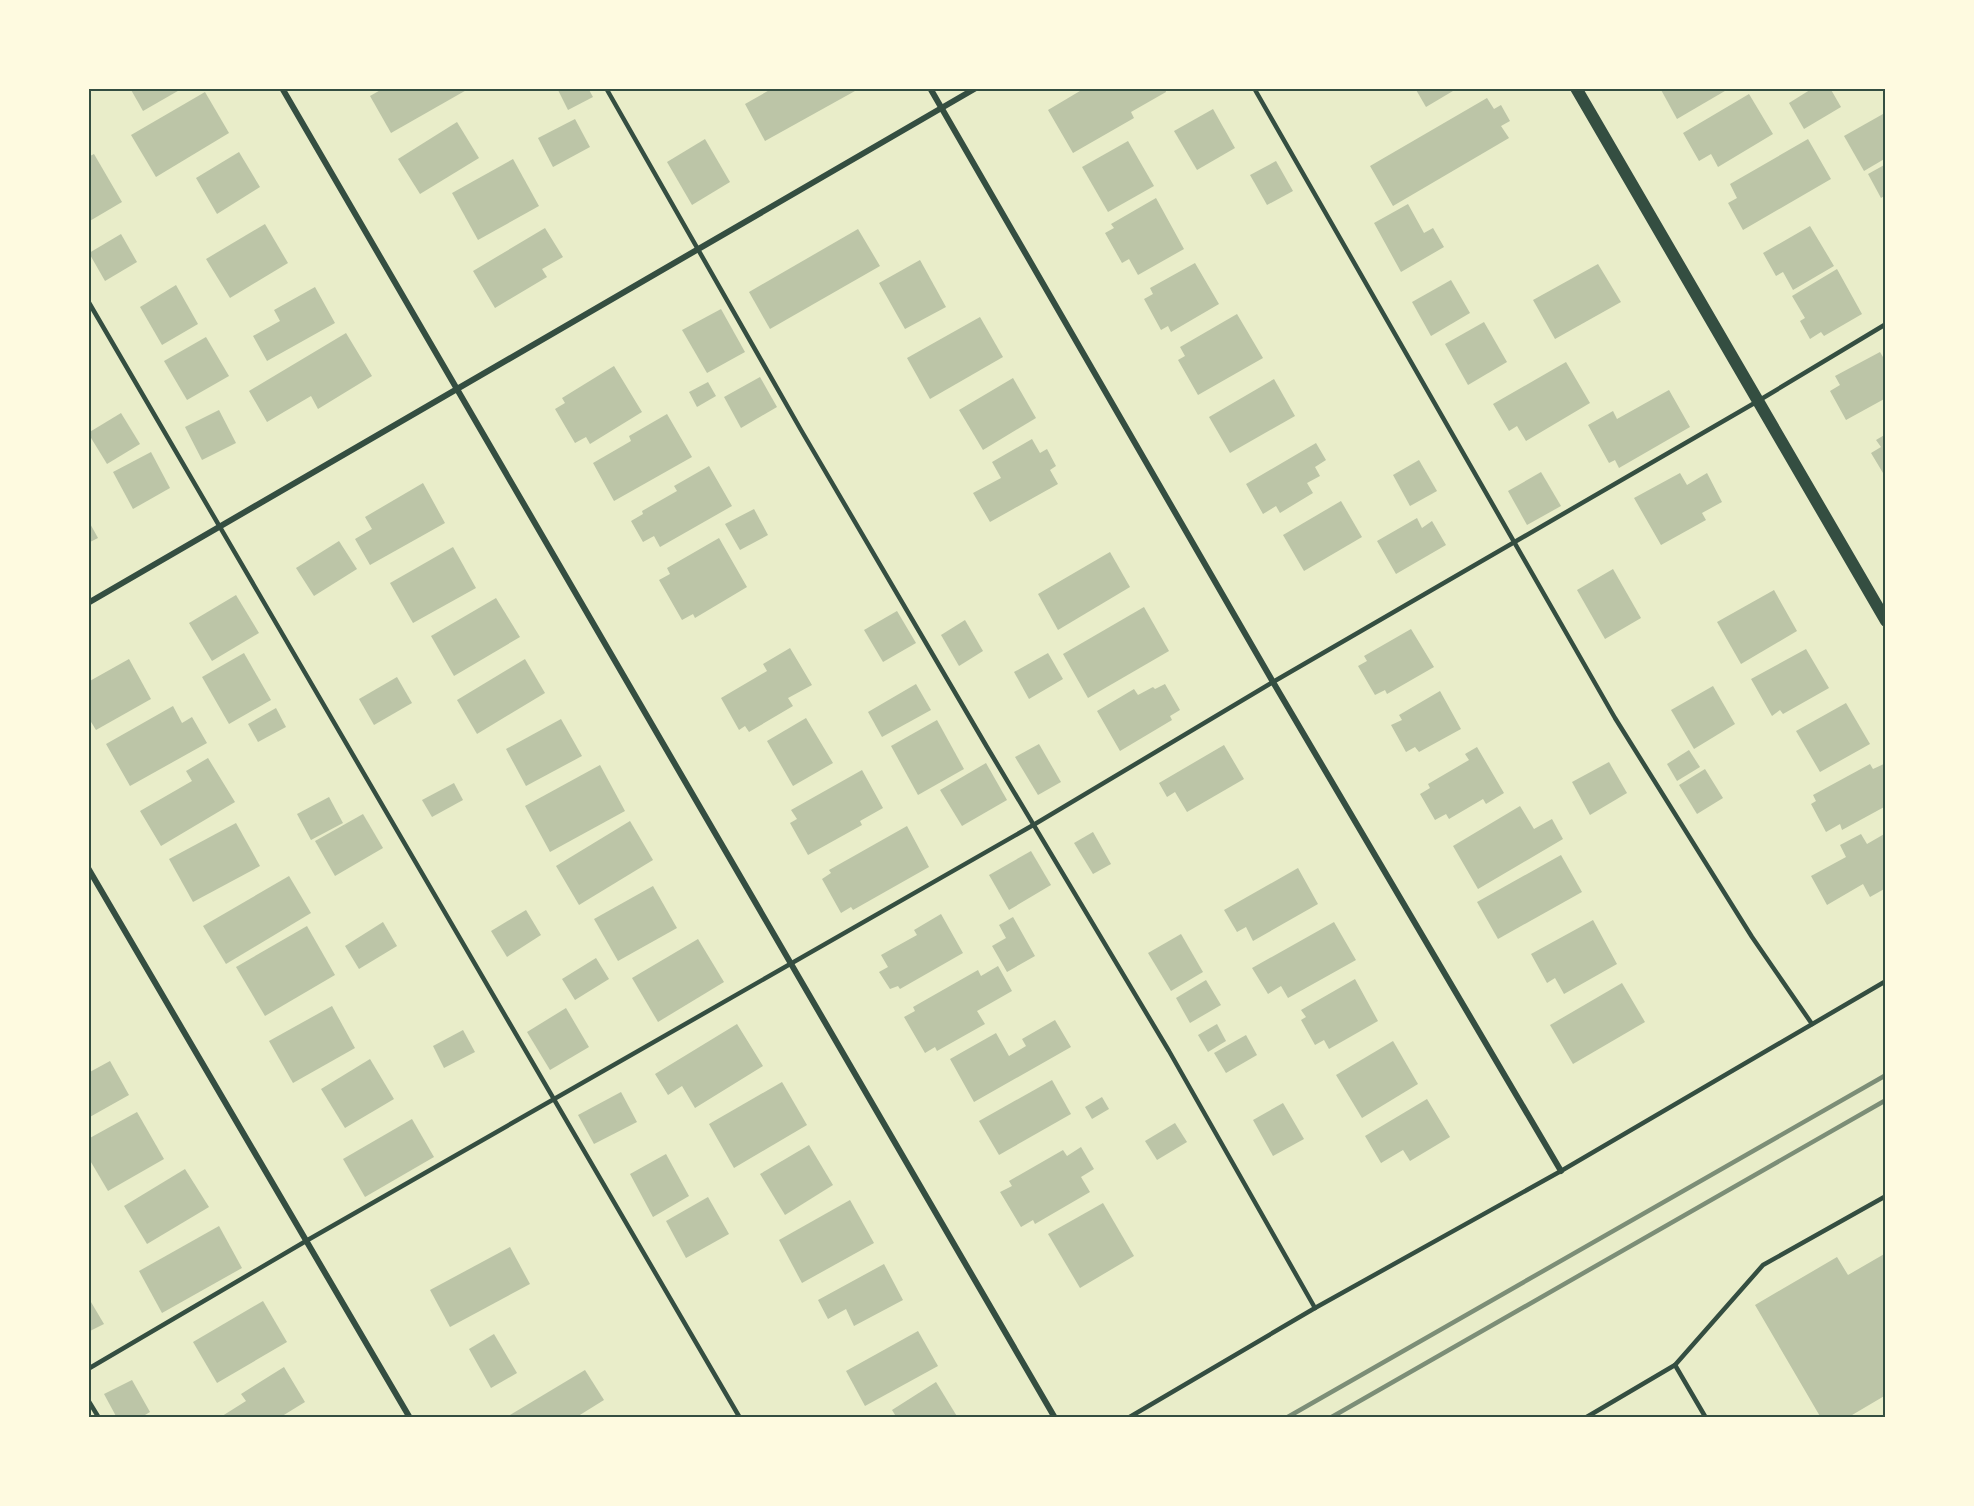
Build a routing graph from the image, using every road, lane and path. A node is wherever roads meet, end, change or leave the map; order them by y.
1 (282, 88) edge
2 (606, 88) edge
3 (930, 88) edge
4 (976, 88) edge
5 (1254, 88) edge
6 (1576, 88) edge
7 (941, 108) junction
8 (698, 250) junction
9 (88, 301) edge
10 (1886, 324) edge
11 (456, 391) junction
12 (1758, 400) junction
13 (220, 527) junction
14 (1514, 542) junction
15 (88, 603) edge
16 (1886, 621) edge
17 (1273, 682) junction
18 (1035, 824) junction
19 (88, 868) edge
20 (791, 963) junction
21 (1886, 981) edge
22 (1812, 1024) junction
23 (555, 1100) junction
24 (1561, 1171) junction
25 (1886, 1197) edge
26 (306, 1240) junction
27 (1315, 1308) junction
28 (1675, 1365) junction
29 (88, 1369) edge
30 (88, 1400) edge
31 (99, 1418) edge
32 (410, 1418) edge
33 (740, 1418) edge
34 (1055, 1418) edge
35 (1128, 1418) edge
36 (1585, 1418) edge
37 (1706, 1418) edge

1 - 11 street
2 - 8 lane
3 - 7 street
4 - 7 street
5 - 14 lane
6 - 12 main road
7 - 8 street
7 - 17 street
8 - 11 street
8 - 18 lane
9 - 13 lane
10 - 12 lane
11 - 13 street
11 - 20 street
12 - 14 lane
12 - 16 main road
13 - 15 street
13 - 23 lane
14 - 17 lane
14 - 22 lane
17 - 18 lane
17 - 24 street
18 - 20 lane
18 - 27 lane
19 - 26 street
20 - 23 lane
20 - 34 street
21 - 22 lane
22 - 24 lane
23 - 26 lane
23 - 33 lane
24 - 27 lane
25 - 28 lane
26 - 29 lane
26 - 32 street
27 - 35 lane
28 - 36 lane
28 - 37 lane
30 - 31 lane

